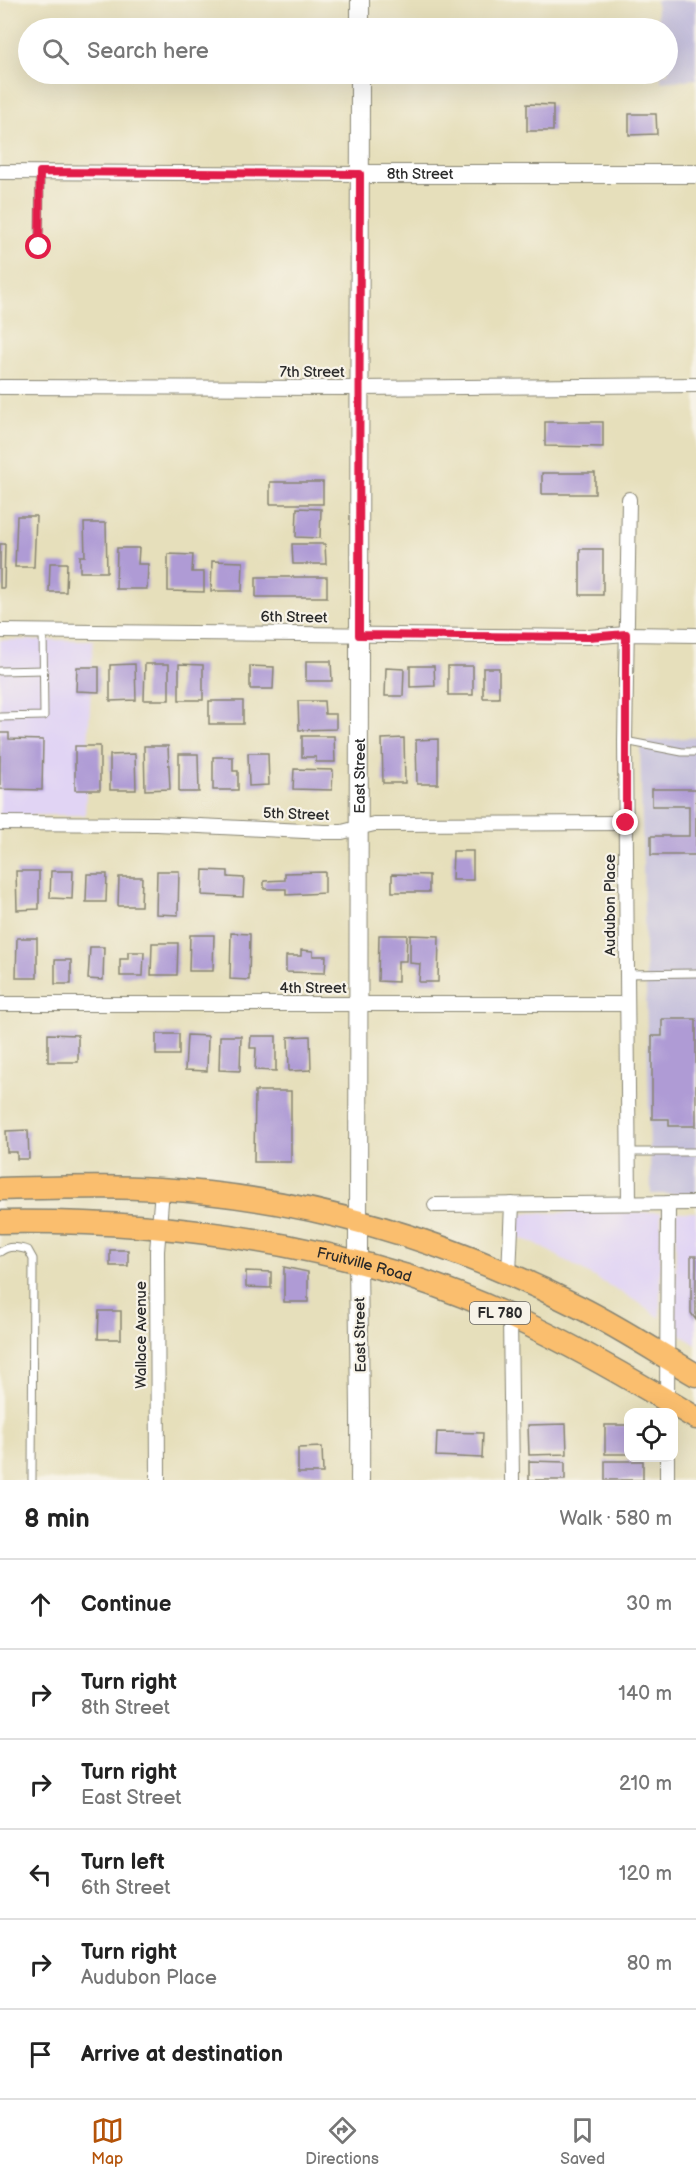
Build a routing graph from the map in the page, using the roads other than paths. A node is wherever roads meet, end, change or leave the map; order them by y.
1 (360, 0) edge
2 (360, 18) edge
3 (360, 84) edge
4 (0, 172) edge
5 (40, 172) junction
6 (360, 174) junction
7 (696, 174) edge
8 (39, 247) dead end
9 (696, 385) edge
10 (0, 387) edge
11 (360, 388) junction
12 (629, 499) dead end
13 (0, 631) edge
14 (44, 632) junction
15 (626, 634) junction
16 (359, 635) junction
17 (696, 635) edge
18 (0, 670) edge
19 (44, 670) junction
20 (0, 717) edge
21 (625, 741) junction
22 (696, 752) edge
23 (0, 823) edge
24 (626, 823) junction
25 (361, 827) junction
26 (696, 973) edge
27 (626, 974) junction
28 (0, 1004) edge
29 (626, 1004) junction
30 (360, 1005) junction
31 (628, 1152) junction
32 (696, 1152) edge
33 (0, 1189) edge
34 (162, 1190) junction
35 (629, 1203) junction
36 (668, 1203) junction
37 (696, 1203) edge
38 (512, 1204) junction
39 (435, 1205) dead end
40 (0, 1222) edge
41 (358, 1222) junction
42 (160, 1227) junction
43 (0, 1252) edge
44 (358, 1263) junction
45 (509, 1274) junction
46 (510, 1317) junction
47 (668, 1359) junction
48 (696, 1375) edge
49 (667, 1406) edge
50 (696, 1418) edge
51 (667, 1462) edge
52 (32, 1480) edge
53 (158, 1480) edge
54 (360, 1480) edge
55 (512, 1480) edge
56 (668, 1480) edge

1 - 2 street
3 - 6 street, East Street
4 - 5 street, 8th Street
5 - 6 street, 8th Street
5 - 8 lane
6 - 7 street, 8th Street
6 - 11 street, East Street
9 - 11 street, 7th Street
10 - 11 street, 7th Street
11 - 16 street, East Street
12 - 15 street, Audubon Place
13 - 14 street, 6th Street
14 - 16 street, 6th Street
14 - 19 lane
15 - 16 street, 6th Street
15 - 17 street, 6th Street
15 - 21 street, Audubon Place
16 - 25 street, East Street
18 - 19 lane
19 - 20 lane
21 - 22 lane
21 - 24 street, Audubon Place
23 - 25 street, 5th Street
24 - 25 street, 5th Street
24 - 27 street, Audubon Place
25 - 30 street, East Street
26 - 27 lane
27 - 29 street, Audubon Place
28 - 30 street, 4th Street
29 - 30 street, 4th Street
29 - 31 street, Audubon Place
30 - 41 street, East Street
31 - 32 lane
31 - 35 street, Audubon Place
33 - 34 main road, FL 780
34 - 41 main road, FL 780
34 - 42 street, Wallace Avenue
35 - 36 street
35 - 38 street
36 - 37 street
36 - 47 street
38 - 39 street
38 - 45 street
40 - 42 main road, Fruitville Road / FL 780
41 - 44 street, East Street
41 - 45 main road, FL 780
42 - 44 main road, Fruitville Road / FL 780
42 - 53 street, Wallace Avenue
43 - 52 lane
44 - 46 main road, Fruitville Road / FL 780
44 - 54 street, East Street
45 - 47 main road, FL 780
46 - 49 main road, Fruitville Road / FL 780
46 - 55 street
47 - 48 main road, FL 780
47 - 49 street
49 - 50 main road, Fruitville Road / FL 780
51 - 56 street

